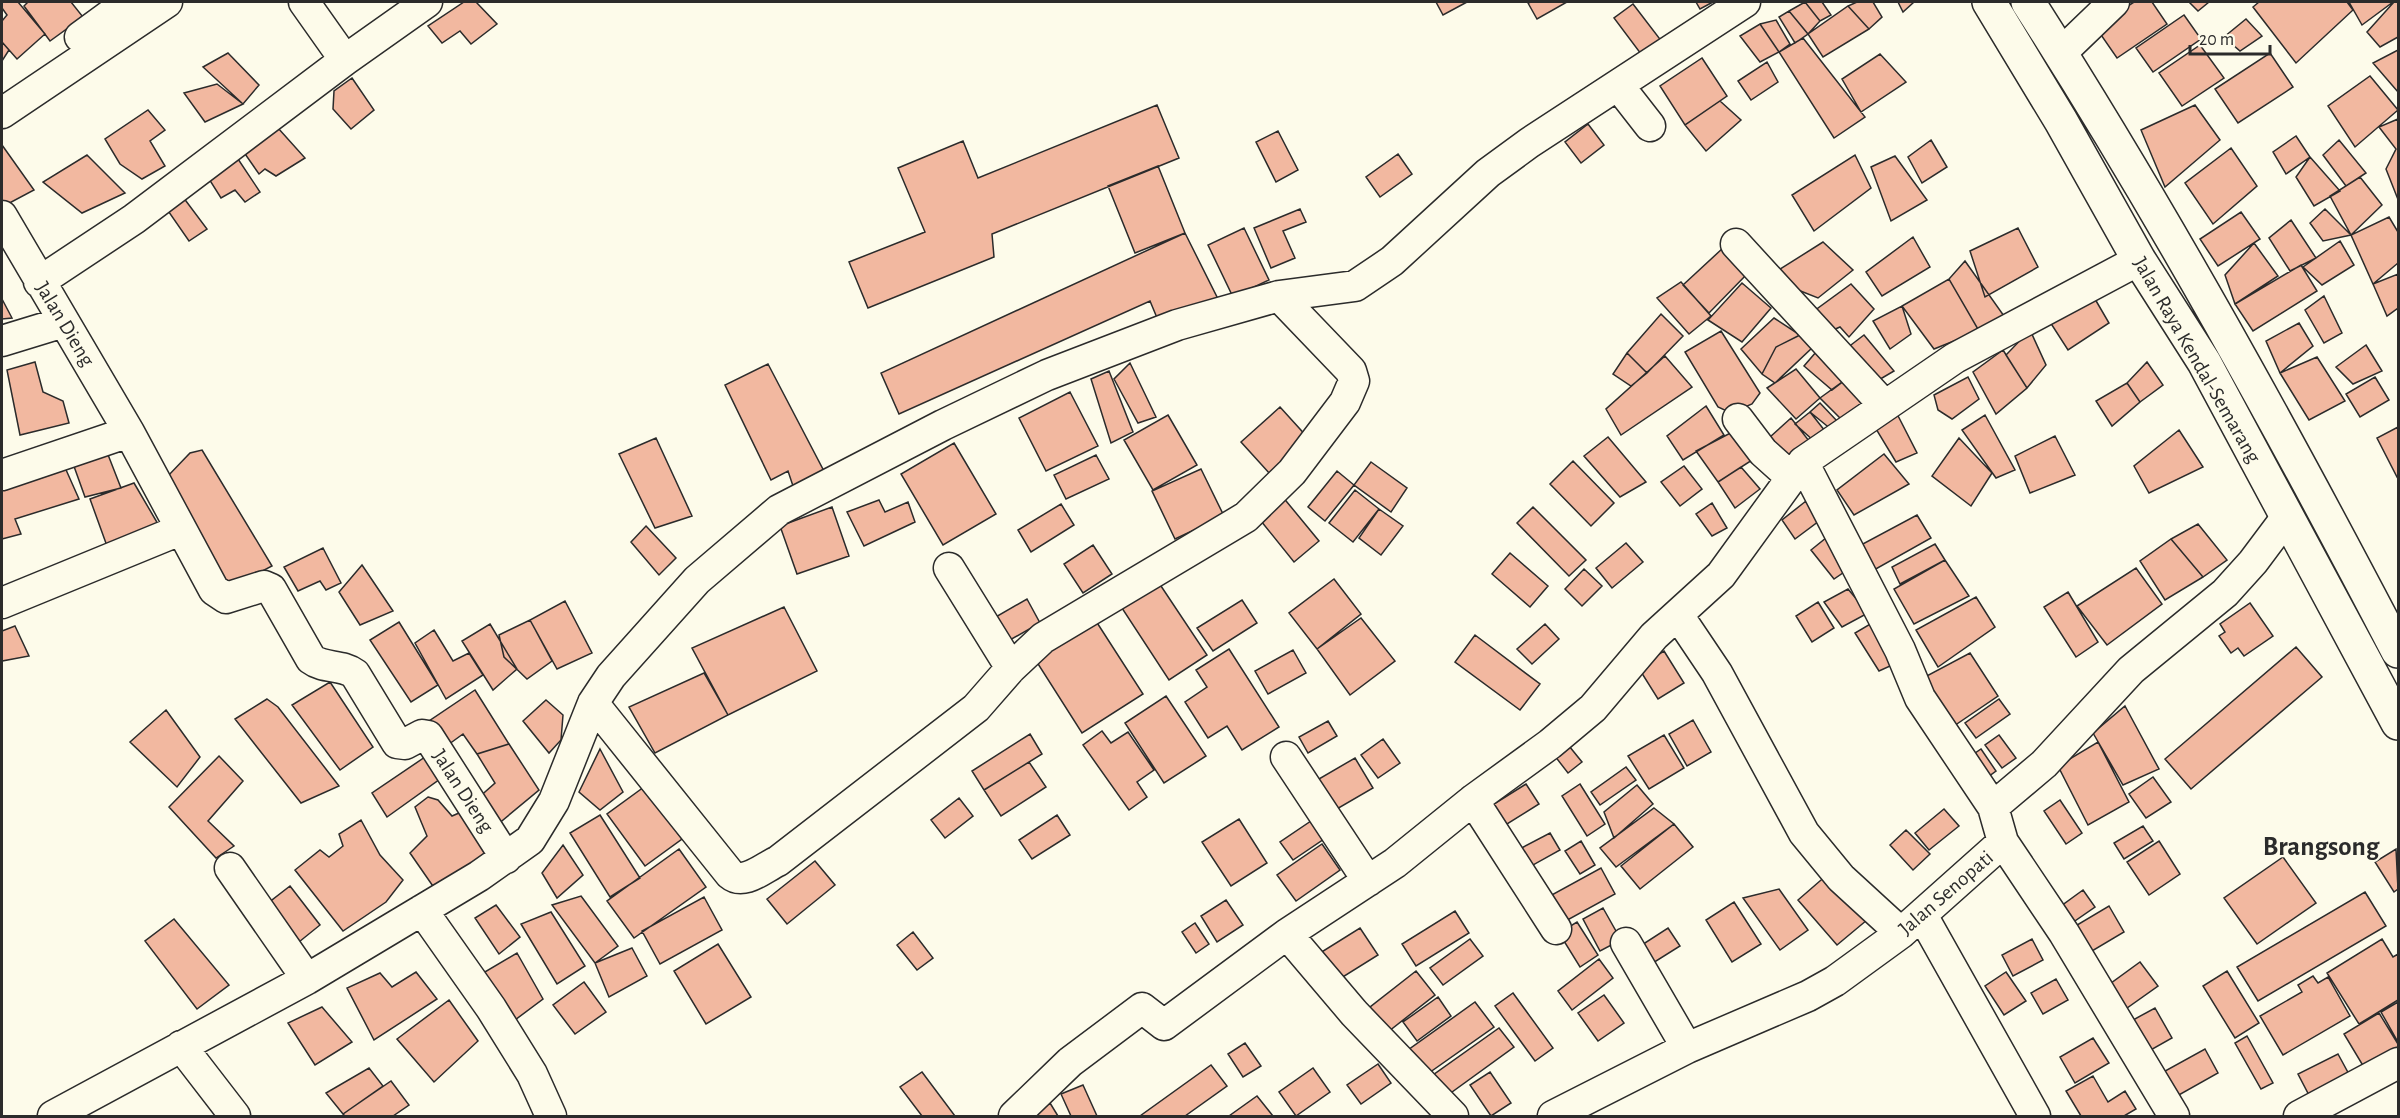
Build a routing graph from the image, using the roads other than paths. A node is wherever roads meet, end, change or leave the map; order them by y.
1 (128, 2) edge
2 (167, 2) edge
3 (304, 2) edge
4 (427, 2) edge
5 (1745, 2) edge
6 (1989, 2) edge
7 (2028, 2) edge
8 (2114, 2) edge
9 (2054, 42) junction
10 (345, 60) junction
11 (1618, 85) junction
12 (2, 92) edge
13 (2, 113) edge
14 (1650, 126) dead end
15 (2, 216) edge
16 (1736, 244) dead end
17 (2139, 260) junction
18 (39, 282) junction
19 (1279, 296) junction
20 (64, 322) junction
21 (2, 341) edge
22 (1884, 405) junction
23 (1737, 418) dead end
24 (129, 432) junction
25 (1798, 470) junction
26 (2, 475) edge
27 (2286, 518) junction
28 (180, 530) junction
29 (949, 568) dead end
30 (2, 603) edge
31 (1678, 615) junction
32 (2398, 651) edge
33 (1011, 668) junction
34 (593, 703) junction
35 (2398, 723) edge
36 (1286, 757) dead end
37 (1473, 800) junction
38 (1994, 807) junction
39 (2003, 842) junction
40 (506, 858) junction
41 (230, 868) dead end
42 (1368, 881) junction
43 (422, 910) junction
44 (1911, 924) junction
45 (1556, 929) dead end
46 (1287, 934) junction
47 (1626, 943) dead end
48 (307, 979) junction
49 (181, 1046) junction
50 (1687, 1048) junction
51 (2398, 1063) edge
52 (53, 1116) edge
53 (235, 1116) edge
54 (551, 1116) edge
55 (1014, 1116) edge
56 (1453, 1116) edge
57 (1553, 1116) edge
58 (2035, 1116) edge
59 (2174, 1116) edge
60 (2299, 1116) edge

1 - 12 street
2 - 13 street
3 - 10 street
4 - 10 street
5 - 11 street
6 - 17 highway, Jalan Raya Kendal-Semarang
7 - 9 highway, Jalan Raya Kendal-Semarang
8 - 9 street
9 - 32 highway, Jalan Raya Kendal-Semarang
10 - 18 street
11 - 14 street
11 - 19 street
15 - 18 street, Jalan Dieng
16 - 22 street
17 - 22 street
17 - 27 highway, Jalan Raya Kendal-Semarang
18 - 20 street, Jalan Dieng
19 - 33 street
19 - 34 street
20 - 21 street
20 - 24 street, Jalan Dieng
22 - 25 street
23 - 25 street
24 - 26 street
24 - 28 street, Jalan Dieng
25 - 31 street
25 - 38 street, Jalan Senopati
27 - 35 highway, Jalan Raya Kendal-Semarang
27 - 38 street
28 - 30 street
28 - 40 street, Jalan Dieng
29 - 33 street
31 - 37 street
31 - 44 street
33 - 34 street
34 - 40 street
36 - 42 street
37 - 42 street
37 - 45 street
38 - 39 street, Jalan Senopati
39 - 44 street, Jalan Senopati
39 - 59 street
40 - 43 street
41 - 48 street
42 - 46 street
43 - 48 street
43 - 54 street
44 - 50 street, Jalan Senopati
44 - 58 street
46 - 55 street
46 - 56 street
47 - 50 street
48 - 49 street
49 - 52 street
49 - 53 street
50 - 57 street, Jalan Senopati
51 - 60 street

